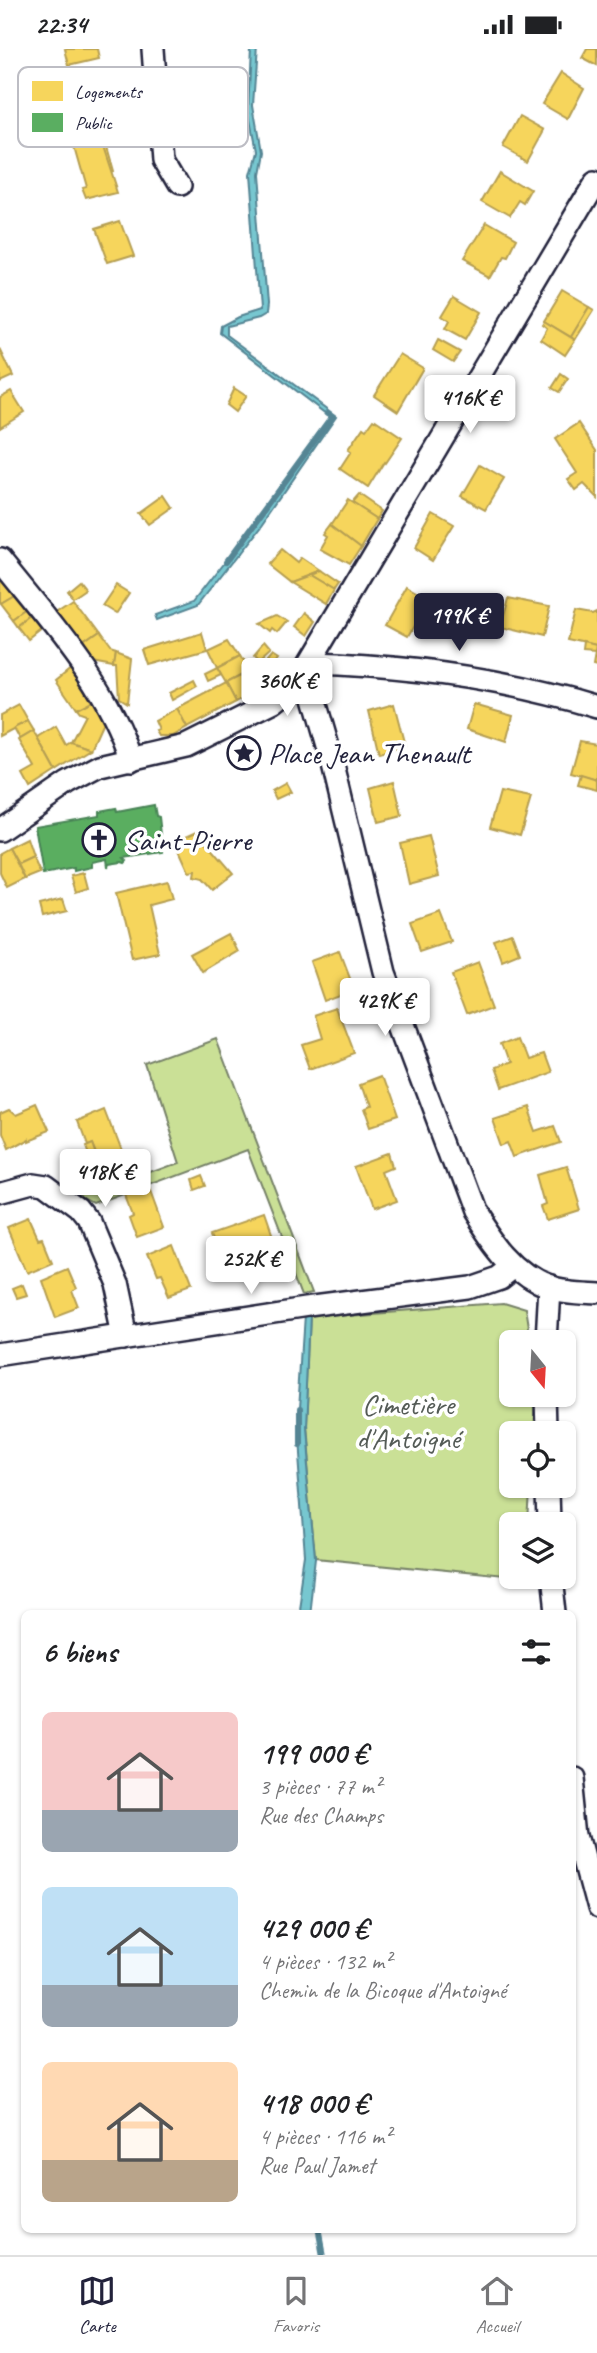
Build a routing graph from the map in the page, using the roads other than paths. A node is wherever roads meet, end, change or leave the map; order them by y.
1 (153, 49) edge
2 (154, 67) edge
3 (160, 147) edge
4 (597, 179) edge
5 (177, 187) dead end
6 (0, 560) edge
7 (308, 666) junction
8 (597, 707) edge
9 (131, 760) junction
10 (0, 830) edge
11 (0, 1193) edge
12 (513, 1266) junction
13 (549, 1287) junction
14 (597, 1293) edge
15 (547, 1330) edge
16 (126, 1336) junction
17 (0, 1355) edge
18 (552, 1589) edge
19 (555, 1610) edge
20 (576, 1817) edge
21 (597, 1908) edge

1 - 2 street
3 - 5 street
4 - 7 street
6 - 9 street
7 - 8 street
7 - 9 street
7 - 12 street
9 - 10 street
11 - 16 street
12 - 13 street
12 - 16 street
13 - 14 street
13 - 15 street
16 - 17 street
18 - 19 street
20 - 21 street

